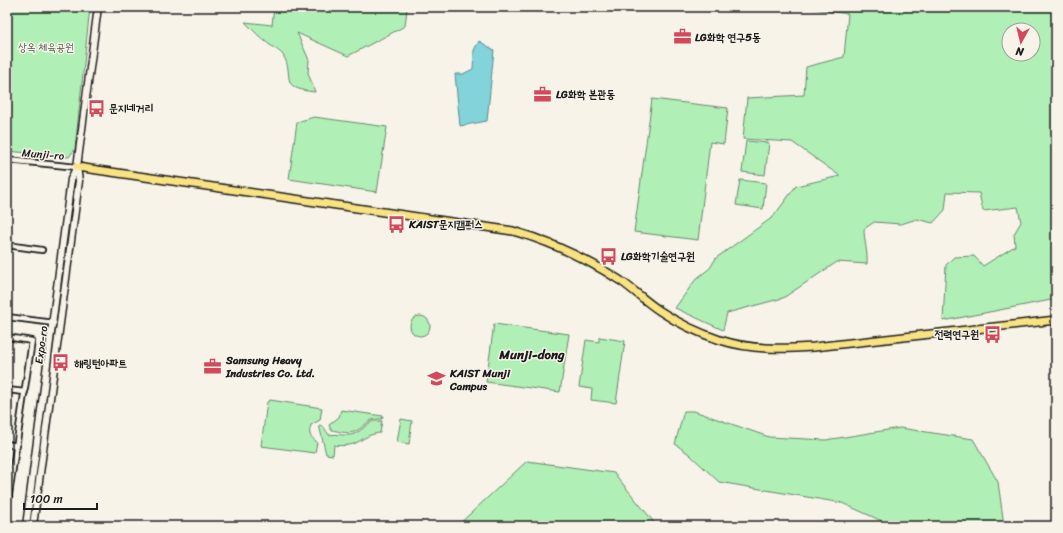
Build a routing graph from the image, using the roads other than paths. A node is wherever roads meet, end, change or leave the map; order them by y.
1 (98, 7) edge
2 (7, 160) edge
3 (77, 166) junction
4 (7, 245) edge
5 (42, 250) dead end
6 (7, 317) edge
7 (1056, 320) edge
8 (54, 323) junction
9 (7, 337) edge
10 (7, 390) edge
11 (25, 392) junction
12 (7, 444) edge
13 (17, 446) junction
14 (10, 477) edge
15 (7, 508) edge
16 (26, 526) edge
17 (33, 526) edge

1 - 3 main road, Expo-ro
2 - 3 street, Munji-ro
3 - 7 main road
3 - 8 main road, Expo-ro
3 - 17 main road, Expo-ro
4 - 5 street
6 - 8 street
8 - 16 main road, Expo-ro
9 - 11 street
10 - 11 street
11 - 13 street
12 - 13 street
13 - 14 street
14 - 15 street

